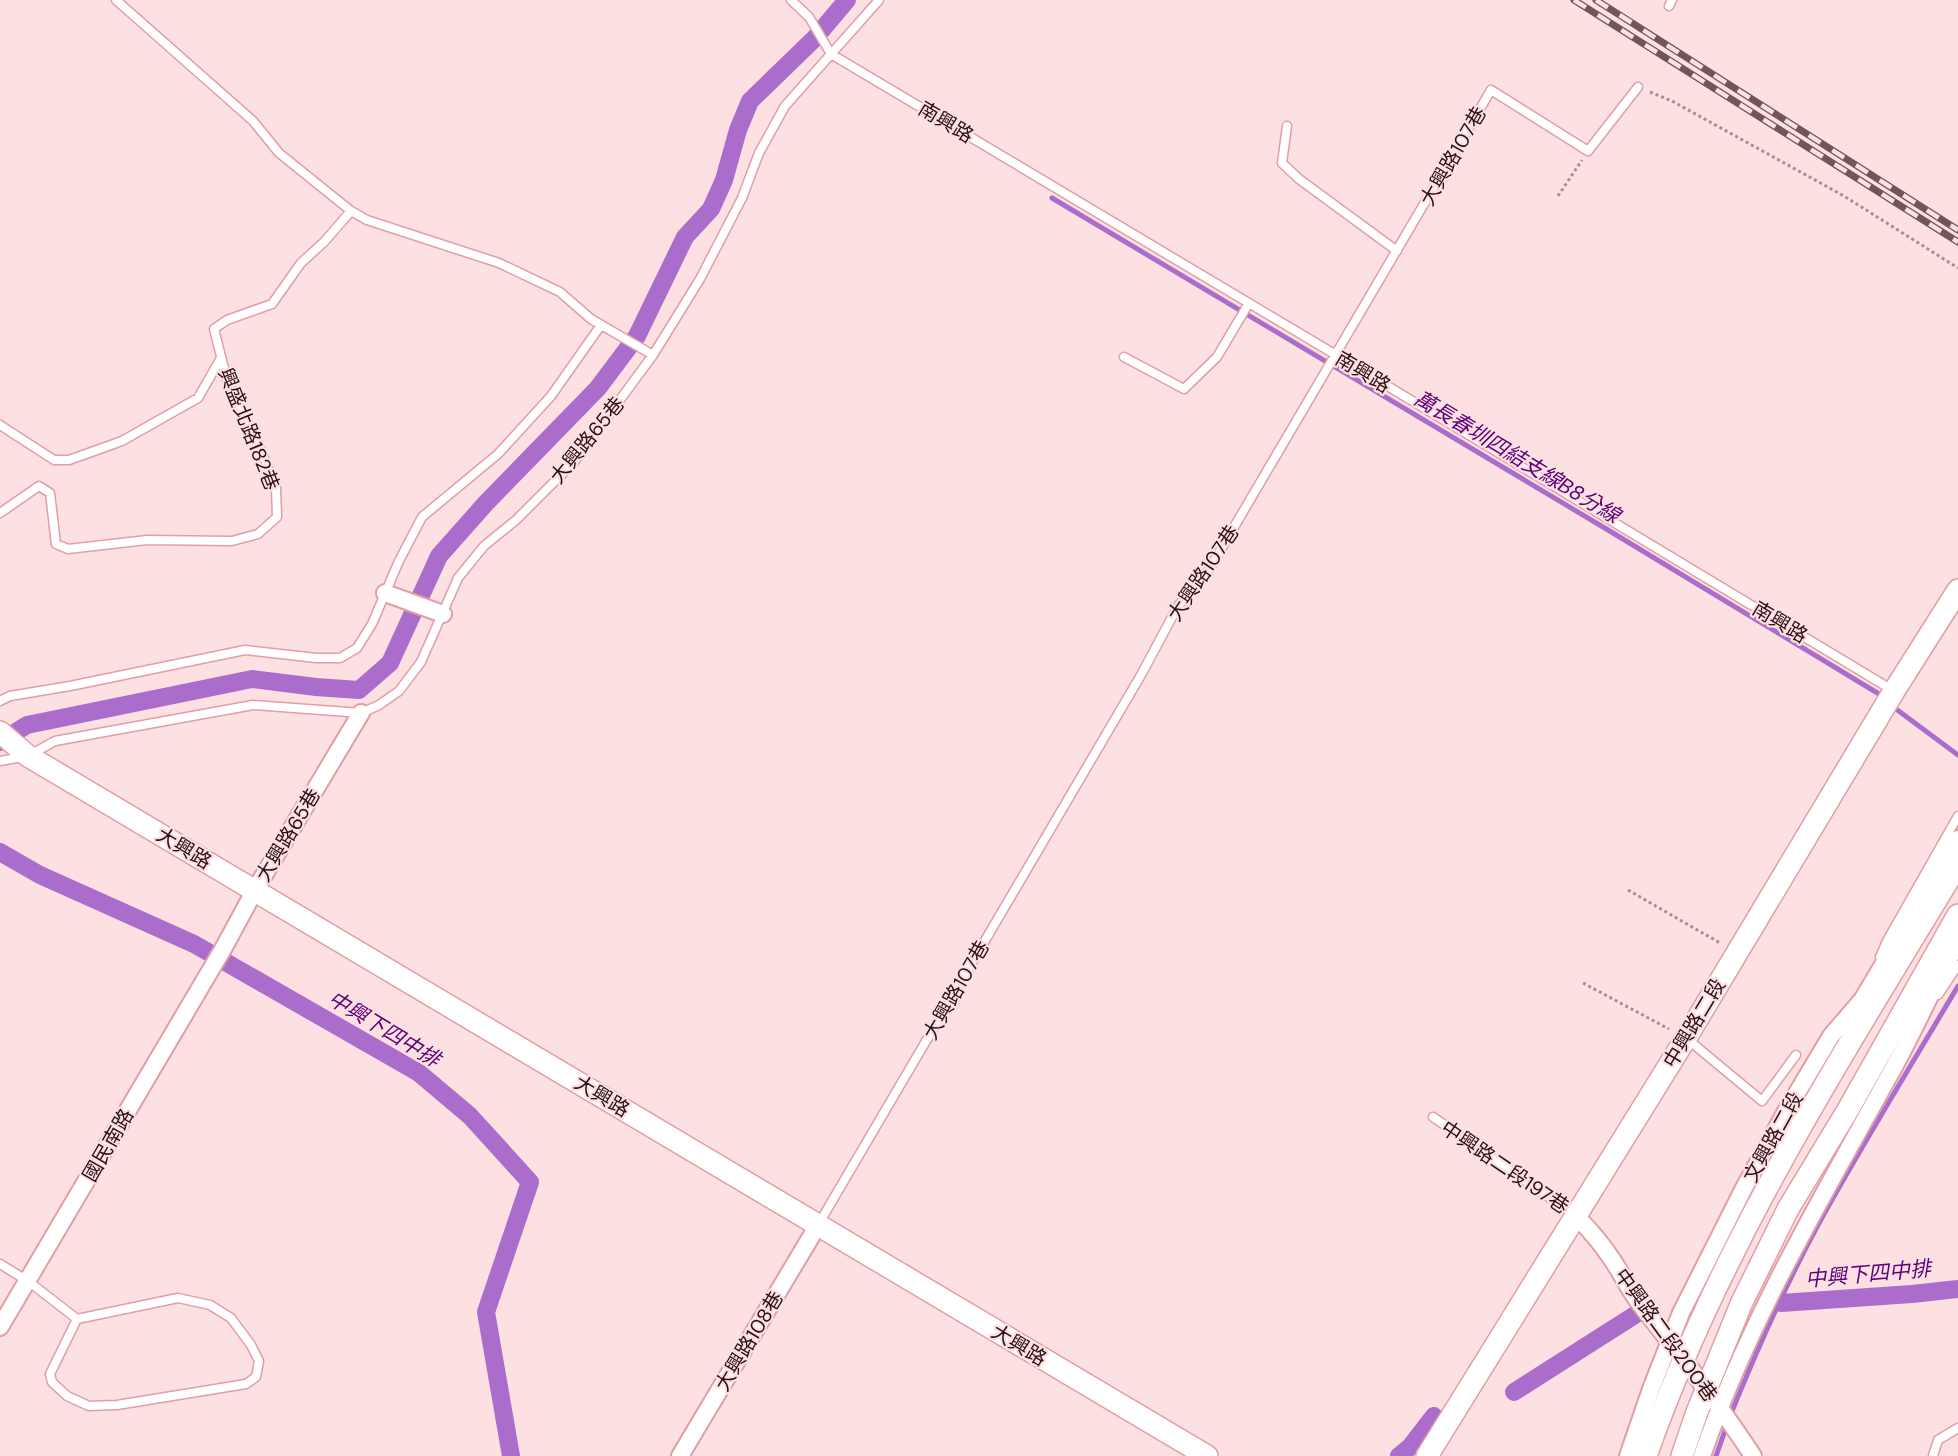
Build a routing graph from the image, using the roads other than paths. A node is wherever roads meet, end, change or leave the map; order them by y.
1 (116, 0) edge
2 (791, 0) edge
3 (879, 0) edge
4 (831, 54) junction
5 (1638, 87) road end
6 (1287, 126) dead end
7 (351, 212) junction
8 (1397, 251) junction
9 (1249, 303) junction
10 (601, 325) junction
11 (653, 355) junction
12 (1336, 355) junction
13 (1124, 357) dead end
14 (221, 358) junction
15 (0, 425) edge
16 (0, 513) edge
17 (1958, 590) edge
18 (385, 593) junction
19 (443, 614) junction
20 (1894, 691) junction
21 (0, 701) edge
22 (362, 714) junction
23 (0, 732) edge
24 (28, 756) junction
25 (0, 761) edge
26 (1958, 816) edge
27 (1958, 839) edge
28 (1958, 864) edge
29 (255, 890) junction
30 (1958, 915) edge
31 (1958, 942) edge
32 (219, 956) joint
33 (1958, 965) edge
34 (1924, 975) junction
35 (1862, 1000) junction
36 (1686, 1038) junction
37 (1905, 1046) junction
38 (1796, 1055) dead end
39 (1830, 1076) junction
40 (1849, 1108) junction
41 (1433, 1117) dead end
42 (1576, 1216) junction
43 (818, 1226) junction
44 (0, 1264) edge
45 (27, 1281) junction
46 (77, 1319) junction
47 (0, 1327) edge
48 (1670, 1342) junction
49 (1683, 1359) junction
50 (1706, 1389) junction
51 (1720, 1409) junction
52 (1958, 1428) edge
53 (680, 1456) edge
54 (1207, 1456) edge
55 (1427, 1456) edge
56 (1628, 1456) edge
57 (1646, 1456) edge
58 (1682, 1456) edge
59 (1702, 1456) edge
60 (1753, 1456) edge
61 (1933, 1456) edge

1 - 7 lane
2 - 4 lane
3 - 4 lane, 大興路65巷
4 - 9 lane, 南興路
4 - 11 lane, 大興路65巷
5 - 8 lane, 大興路107巷
6 - 8 lane
7 - 10 lane
7 - 14 lane, 興盛北路182巷
8 - 12 lane, 大興路107巷
9 - 12 lane, 南興路
9 - 13 lane
10 - 11 lane
10 - 18 lane
11 - 19 lane, 大興路65巷
12 - 20 lane, 南興路
12 - 43 lane, 大興路107巷
14 - 15 lane
14 - 16 lane, 興盛北路182巷
17 - 20 street, 中興路二段
18 - 19 street
18 - 21 lane
19 - 22 lane, 大興路65巷
20 - 36 street, 中興路二段
22 - 24 lane
22 - 29 street, 大興路65巷
23 - 24 street, 大興路
24 - 25 lane
24 - 29 street, 大興路
26 - 35 lane
27 - 35 street, 文興路二段
28 - 39 street, 文興路二段
29 - 32 street, 大興路65巷
29 - 43 street, 大興路
30 - 34 street
31 - 37 street
32 - 45 street, 國民南路
33 - 37 lane
34 - 37 lane
34 - 40 street
35 - 39 lane
35 - 48 street, 文興路二段
36 - 38 lane
36 - 42 street, 中興路二段
37 - 40 lane
37 - 51 street
39 - 49 street, 文興路二段
40 - 50 street
41 - 42 lane, 中興路二段197巷
42 - 48 street, 中興路二段200巷
42 - 55 street, 中興路二段
43 - 53 street, 大興路108巷
43 - 54 street, 大興路
44 - 45 lane
45 - 46 lane
45 - 47 street, 國民南路
46 - 46 lane
48 - 49 street, 中興路二段200巷
48 - 56 street, 文興路二段
49 - 50 street, 中興路二段200巷
49 - 57 street, 文興路二段
50 - 51 street, 中興路二段200巷
50 - 58 street
51 - 59 street
51 - 60 street, 中興路二段200巷
52 - 61 lane

